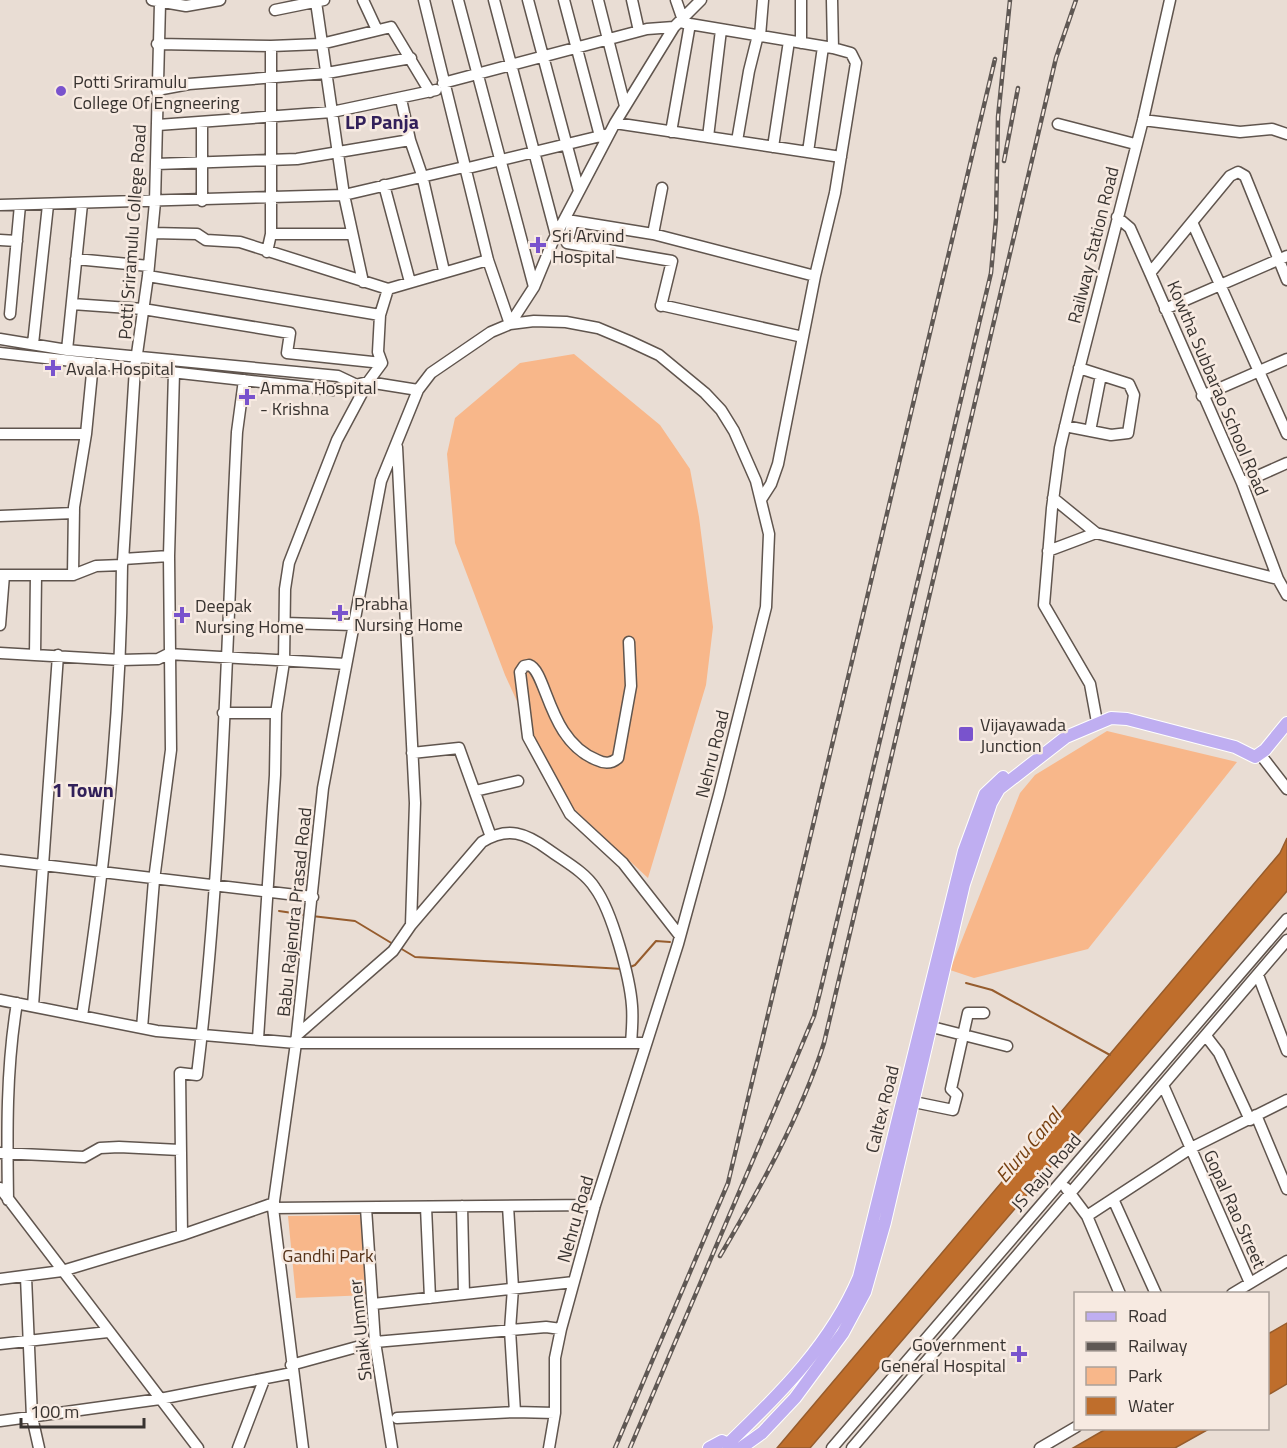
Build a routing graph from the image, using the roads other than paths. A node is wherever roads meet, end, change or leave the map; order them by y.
1 (220, 0) edge
2 (363, 0) edge
3 (424, 0) edge
4 (458, 0) edge
5 (494, 0) edge
6 (528, 0) edge
7 (564, 0) edge
8 (598, 0) edge
9 (632, 0) edge
10 (676, 0) edge
11 (701, 0) edge
12 (763, 0) edge
13 (801, 0) edge
14 (832, 0) edge
15 (1170, 0) edge
16 (156, 1) edge
17 (320, 1) edge
18 (275, 10) dead end
19 (682, 24) junction
20 (377, 30) junction
21 (721, 30) junction
22 (639, 31) junction
23 (759, 35) junction
24 (607, 39) junction
25 (789, 41) junction
26 (322, 43) junction
27 (801, 43) junction
28 (157, 44) junction
29 (271, 46) junction
30 (576, 47) junction
31 (828, 48) junction
32 (542, 56) junction
33 (411, 58) junction
34 (511, 64) junction
35 (327, 73) junction
36 (478, 73) junction
37 (271, 79) junction
38 (444, 85) junction
39 (157, 90) junction
40 (430, 92) junction
41 (401, 99) junction
42 (625, 106) junction
43 (332, 112) junction
44 (271, 118) junction
45 (1143, 120) junction
46 (202, 123) junction
47 (615, 123) junction
48 (1058, 123) dead end
49 (158, 125) junction
50 (671, 132) junction
51 (1287, 134) edge
52 (605, 135) junction
53 (708, 137) junction
54 (410, 140) junction
55 (737, 141) junction
56 (566, 143) junction
57 (1135, 144) junction
58 (773, 147) junction
59 (534, 151) junction
60 (808, 152) junction
61 (338, 153) junction
62 (841, 157) junction
63 (270, 160) junction
64 (501, 160) junction
65 (156, 164) junction
66 (202, 164) junction
67 (464, 168) junction
68 (422, 175) junction
69 (384, 186) junction
70 (662, 188) dead end
71 (579, 191) junction
72 (344, 195) junction
73 (271, 198) junction
74 (202, 201) junction
75 (155, 202) junction
76 (82, 204) junction
77 (0, 205) edge
78 (20, 205) junction
79 (48, 205) junction
80 (1117, 217) junction
81 (1191, 222) junction
82 (152, 233) junction
83 (271, 234) junction
84 (352, 234) junction
85 (653, 234) junction
86 (556, 235) junction
87 (0, 240) edge
88 (17, 241) junction
89 (267, 252) junction
90 (1283, 258) edge
91 (76, 259) junction
92 (488, 260) junction
93 (149, 271) junction
94 (444, 271) junction
95 (1150, 273) junction
96 (815, 276) junction
97 (1287, 280) edge
98 (363, 282) junction
99 (410, 282) junction
100 (1221, 285) junction
101 (534, 287) junction
102 (388, 289) junction
103 (72, 304) junction
104 (143, 309) junction
105 (1165, 309) junction
106 (10, 314) dead end
107 (380, 315) junction
108 (510, 324) junction
109 (803, 337) junction
110 (0, 339) edge
111 (33, 344) junction
112 (67, 350) junction
113 (0, 353) edge
114 (139, 356) junction
115 (1287, 359) edge
116 (93, 363) junction
117 (381, 363) junction
118 (135, 368) junction
119 (1079, 368) junction
120 (174, 372) junction
121 (1260, 372) junction
122 (1101, 375) junction
123 (244, 380) junction
124 (362, 383) junction
125 (418, 390) junction
126 (1202, 396) junction
127 (1065, 426) junction
128 (1090, 430) junction
129 (0, 434) edge
130 (1287, 434) edge
131 (86, 435) junction
132 (396, 440) junction
133 (1287, 463) edge
134 (1242, 483) junction
135 (762, 498) junction
136 (1053, 498) junction
137 (74, 513) junction
138 (0, 516) edge
139 (1096, 533) junction
140 (1048, 551) junction
141 (169, 556) junction
142 (122, 562) junction
143 (1, 574) edge
144 (73, 574) junction
145 (36, 575) junction
146 (1278, 579) junction
147 (1287, 595) edge
148 (284, 623) junction
149 (0, 625) edge
150 (354, 625) junction
151 (629, 642) dead end
152 (0, 653) edge
153 (168, 654) junction
154 (35, 655) junction
155 (58, 655) junction
156 (225, 657) junction
157 (121, 660) junction
158 (284, 662) junction
159 (346, 664) junction
160 (223, 713) junction
161 (276, 714) junction
162 (1097, 722) junction
163 (1287, 723) edge
164 (412, 753) junction
165 (1260, 754) junction
166 (1026, 768) junction
167 (518, 781) dead end
168 (1287, 789) edge
169 (475, 791) junction
170 (491, 837) junction
171 (0, 861) edge
172 (45, 867) junction
173 (103, 874) junction
174 (154, 880) junction
175 (213, 887) junction
176 (267, 892) junction
177 (313, 897) junction
178 (1287, 919) edge
179 (411, 925) junction
180 (680, 936) junction
181 (1287, 940) edge
182 (1258, 975) junction
183 (0, 1000) edge
184 (16, 1003) junction
185 (33, 1006) junction
186 (984, 1013) dead end
187 (82, 1016) junction
188 (932, 1027) junction
189 (142, 1028) junction
190 (962, 1035) junction
191 (202, 1036) junction
192 (1206, 1036) junction
193 (258, 1039) junction
194 (297, 1039) junction
195 (632, 1043) junction
196 (645, 1043) junction
197 (1007, 1046) dead end
198 (1287, 1051) edge
199 (1163, 1085) junction
200 (1287, 1100) edge
201 (914, 1102) junction
202 (1253, 1118) junction
203 (1191, 1148) junction
204 (180, 1150) junction
205 (4, 1153) edge
206 (1060, 1181) junction
207 (0, 1188) edge
208 (1287, 1189) edge
209 (1071, 1193) junction
210 (1113, 1199) junction
211 (9, 1200) junction
212 (595, 1205) junction
213 (273, 1206) junction
214 (462, 1206) junction
215 (508, 1206) junction
216 (426, 1207) junction
217 (366, 1208) junction
218 (1087, 1216) junction
219 (182, 1235) junction
220 (1287, 1262) edge
221 (62, 1271) junction
222 (26, 1277) junction
223 (0, 1279) edge
224 (574, 1282) junction
225 (1250, 1282) junction
226 (513, 1288) junction
227 (1120, 1292) edge
228 (1156, 1292) edge
229 (1234, 1292) edge
230 (464, 1294) junction
231 (430, 1298) junction
232 (373, 1304) junction
233 (561, 1329) junction
234 (510, 1330) junction
235 (108, 1332) junction
236 (29, 1341) junction
237 (375, 1342) junction
238 (0, 1344) edge
239 (292, 1369) junction
240 (264, 1380) junction
241 (160, 1400) junction
242 (515, 1412) junction
243 (555, 1413) junction
244 (32, 1417) junction
245 (397, 1418) dead end
246 (0, 1420) edge
247 (1074, 1428) edge
248 (735, 1446) edge
249 (39, 1448) edge
250 (198, 1448) edge
251 (238, 1448) edge
252 (303, 1448) edge
253 (392, 1448) edge
254 (549, 1448) edge
255 (709, 1448) edge
256 (832, 1448) edge
257 (852, 1448) edge
258 (1040, 1448) edge

1 - 16 street
2 - 20 street
3 - 38 street
4 - 36 street
5 - 34 street
6 - 32 street
7 - 30 street
8 - 24 street
9 - 22 street
10 - 19 street
11 - 19 street
12 - 23 street
13 - 27 street
14 - 31 street
15 - 45 street, Railway Station Road
16 - 28 street, Potti Sriramulu College Road
17 - 18 street
17 - 26 street
19 - 21 street
19 - 22 street
19 - 42 street
19 - 50 street
20 - 26 street
20 - 33 street
21 - 23 street
21 - 53 street
22 - 24 street
23 - 25 street
23 - 55 street
24 - 30 street
24 - 42 street
25 - 27 street
25 - 58 street
26 - 29 street
26 - 35 street
27 - 31 street
28 - 29 street
28 - 39 street, Potti Sriramulu College Road
29 - 37 street
30 - 32 street
30 - 52 street
31 - 60 street
31 - 62 street
32 - 34 street
32 - 56 street
33 - 35 street
33 - 40 street
34 - 36 street
34 - 59 street
35 - 37 street
35 - 43 street
36 - 38 street
36 - 64 street
37 - 39 street
37 - 44 street
38 - 40 street
38 - 67 street
39 - 49 street, Potti Sriramulu College Road
40 - 41 street
41 - 43 street
41 - 54 street
42 - 47 street
43 - 44 street
43 - 61 street
44 - 46 street
44 - 63 street
45 - 51 street
45 - 57 street, Railway Station Road
46 - 49 street
46 - 66 street
47 - 50 street
47 - 52 street
48 - 57 street
49 - 65 street, Potti Sriramulu College Road
50 - 53 street
52 - 56 street
52 - 71 street
53 - 55 street
54 - 61 street
54 - 68 street
55 - 58 street
56 - 59 street
56 - 71 street
57 - 80 street, Railway Station Road
58 - 60 street
59 - 64 street
59 - 86 street
60 - 62 street
61 - 63 street
61 - 72 street
62 - 96 street
63 - 66 street
63 - 73 street
64 - 67 street
64 - 101 street
65 - 66 street
65 - 75 street, Potti Sriramulu College Road
66 - 74 street
67 - 68 street
67 - 92 street
68 - 69 street
68 - 94 street
69 - 72 street
69 - 99 street
70 - 85 street
71 - 86 street
72 - 73 street
72 - 84 street
73 - 74 street
73 - 83 street
74 - 75 street
75 - 76 street
75 - 82 street, Potti Sriramulu College Road
76 - 79 street
76 - 91 street
77 - 78 street
78 - 79 street
78 - 88 street
79 - 111 street
80 - 95 street, Kowtha Subbarao School Road
80 - 119 street, Railway Station Road
81 - 90 street, Kowtha Subbarao School Road
81 - 95 street, Kowtha Subbarao School Road
81 - 100 street
82 - 89 street
82 - 93 street, Potti Sriramulu College Road
83 - 84 street
83 - 89 street
84 - 98 street
85 - 96 street
85 - 109 street
86 - 101 street
87 - 88 street
88 - 106 street
89 - 98 street
90 - 97 street
90 - 100 street
91 - 93 street
91 - 103 street
92 - 94 street
92 - 108 street
93 - 104 street, Potti Sriramulu College Road
93 - 107 street
94 - 99 street
95 - 105 street, Kowtha Subbarao School Road
96 - 109 street
98 - 102 street
99 - 102 street
100 - 105 street
100 - 121 street
101 - 108 street
102 - 107 street
103 - 104 street
103 - 112 street
104 - 114 street, Potti Sriramulu College Road
104 - 117 street
105 - 126 street, Kowtha Subbarao School Road
107 - 117 street
108 - 125 street, Nehru Road
108 - 135 street, Nehru Road
109 - 135 street
110 - 111 street
111 - 112 street
112 - 114 street
113 - 116 street
114 - 118 street, Potti Sriramulu College Road
114 - 124 street
115 - 121 street
116 - 118 street
116 - 131 street
117 - 124 street
118 - 120 street
118 - 142 street, Potti Sriramulu College Road
119 - 122 street
119 - 127 street, Railway Station Road
120 - 123 street
120 - 141 street
121 - 126 street
121 - 130 street
122 - 128 street
122 - 128 street
123 - 124 street
123 - 156 street
124 - 125 street
124 - 148 street
125 - 132 street, Babu Rajendra Prasad Road
126 - 134 street, Kowtha Subbarao School Road
127 - 128 street
127 - 136 street, Railway Station Road
129 - 131 street
131 - 137 street
132 - 150 street, Babu Rajendra Prasad Road
132 - 164 street
133 - 134 street
134 - 146 street, Kowtha Subbarao School Road
135 - 180 street, Nehru Road
136 - 139 street
136 - 140 street, Railway Station Road
137 - 138 street
137 - 144 street
139 - 140 street
139 - 146 street
140 - 162 street, Railway Station Road
141 - 142 street
141 - 153 street
142 - 144 street
142 - 157 street, Potti Sriramulu College Road
143 - 145 street
143 - 149 street
144 - 145 street
145 - 154 street
146 - 147 street
148 - 150 street
148 - 158 street
150 - 159 street, Babu Rajendra Prasad Road
151 - 180 street
152 - 154 street
153 - 156 street
153 - 157 street
153 - 174 street
154 - 155 street
155 - 157 street
155 - 172 street
156 - 158 street
156 - 160 street
157 - 173 street, Potti Sriramulu College Road
158 - 159 street
158 - 161 street
159 - 177 street, Babu Rajendra Prasad Road
160 - 161 street
160 - 175 street
161 - 176 street
162 - 165 main road, Caltex Road
162 - 166 main road, Caltex Road
163 - 165 main road
164 - 169 street
164 - 179 street
165 - 168 street
166 - 188 main road, Caltex Road
166 - 248 main road, Caltex Road
167 - 169 street
169 - 170 street
170 - 179 street
170 - 195 street
171 - 172 street
172 - 173 street
172 - 185 street
173 - 174 street
173 - 187 street, Potti Sriramulu College Road
174 - 175 street
174 - 189 street
175 - 176 street
175 - 191 street
176 - 177 street
176 - 193 street
177 - 194 street, Babu Rajendra Prasad Road
178 - 206 street, JS Raju Road
179 - 194 street
180 - 196 street, Nehru Road
181 - 182 street, JS Raju Road
182 - 192 street, JS Raju Road
182 - 198 street
183 - 184 street
184 - 185 street
184 - 205 street
185 - 187 street
186 - 190 street
187 - 189 street
188 - 190 street
188 - 201 main road, Caltex Road
189 - 191 street
190 - 197 street
190 - 201 street
191 - 193 street
191 - 204 street
192 - 199 street, JS Raju Road
192 - 202 street
193 - 194 street
194 - 195 street
194 - 213 street, Babu Rajendra Prasad Road
195 - 196 street
196 - 212 street, Nehru Road
199 - 203 street, Gopal Rao Street
199 - 209 street, JS Raju Road
200 - 202 street
201 - 248 main road, Caltex Road
202 - 203 street
202 - 208 street
203 - 210 street
203 - 225 street, Gopal Rao Street
204 - 205 street
204 - 219 street
205 - 211 street
206 - 209 street
206 - 256 street, JS Raju Road
207 - 211 street
209 - 218 street
209 - 257 street, JS Raju Road
210 - 218 street
210 - 228 street
211 - 221 street
212 - 215 street
212 - 224 street, Nehru Road
213 - 217 street
213 - 219 street
213 - 239 street, Babu Rajendra Prasad Road
214 - 215 street
214 - 216 street
214 - 230 street
215 - 226 street
216 - 217 street
216 - 231 street
217 - 232 street, Shaik Ummer
218 - 227 street
219 - 221 street
220 - 225 street
221 - 222 street
221 - 235 street
222 - 223 street
222 - 236 street
224 - 226 street
224 - 233 street, Nehru Road
225 - 229 street
226 - 230 street
226 - 234 street
230 - 231 street
231 - 232 street
232 - 237 street, Shaik Ummer
233 - 234 street
233 - 243 street, Nehru Road
234 - 237 street
234 - 242 street
235 - 236 street
235 - 241 street
236 - 238 street
236 - 244 street
237 - 239 street
237 - 253 street, Shaik Ummer
239 - 240 street
239 - 252 street, Babu Rajendra Prasad Road
240 - 241 street
240 - 251 street
241 - 244 street
241 - 250 street
242 - 243 street
242 - 245 street
243 - 254 street, Nehru Road
244 - 246 street
244 - 249 street
247 - 258 street
248 - 255 main road

